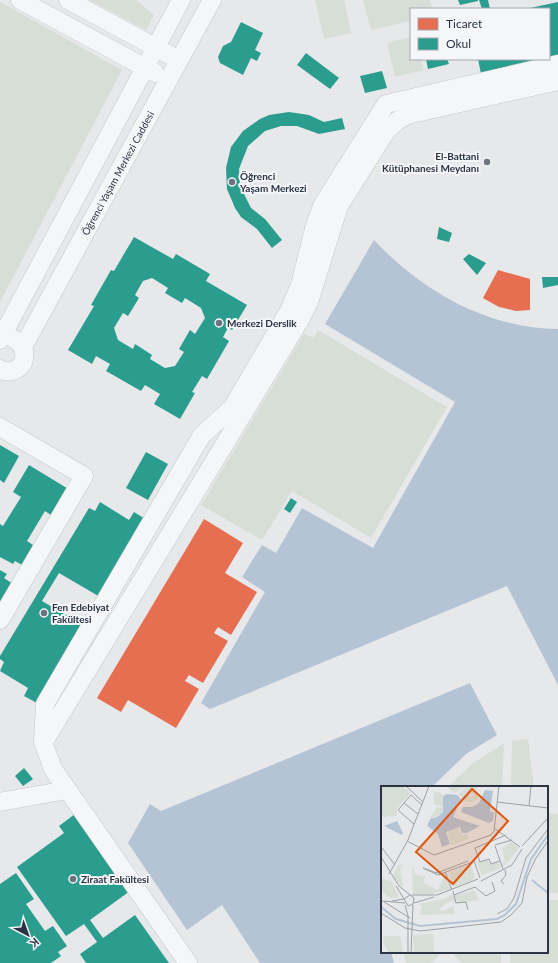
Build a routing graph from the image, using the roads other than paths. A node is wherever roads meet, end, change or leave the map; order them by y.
1 (20, 0) edge
2 (68, 0) edge
3 (181, 0) edge
4 (212, 0) edge
5 (156, 48) junction
6 (179, 60) junction
7 (558, 64) edge
8 (145, 68) junction
9 (168, 80) junction
10 (558, 81) edge
11 (0, 340) edge
12 (23, 347) junction
13 (0, 369) edge
14 (0, 427) edge
15 (0, 620) edge
16 (43, 742) junction
17 (68, 790) junction
18 (0, 802) edge
19 (188, 963) edge

1 - 8 street
2 - 5 street
3 - 5 street
4 - 6 street, Öğrenci Yaşam Merkezi Caddesi
5 - 6 street
5 - 8 street
6 - 9 street, Öğrenci Yaşam Merkezi Caddesi
7 - 16 street
8 - 9 street
8 - 11 street
9 - 12 street, Öğrenci Yaşam Merkezi Caddesi
10 - 16 street
11 - 12 street
12 - 13 street
14 - 15 street
16 - 17 street
17 - 18 street
17 - 19 street

